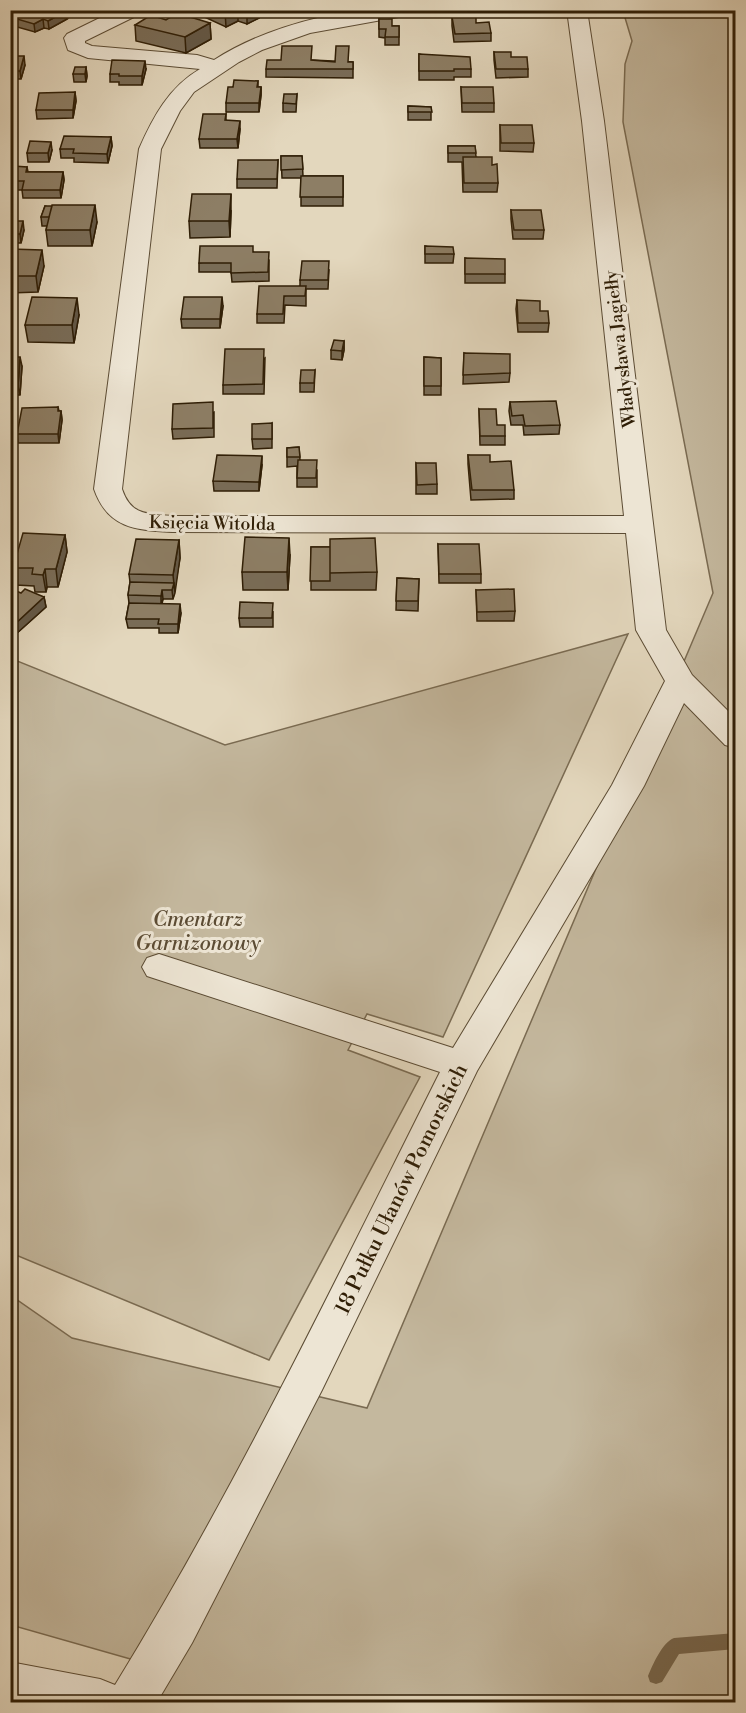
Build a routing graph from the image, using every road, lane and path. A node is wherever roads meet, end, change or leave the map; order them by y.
1 (133, 10) edge
2 (291, 10) edge
3 (404, 10) edge
4 (577, 10) edge
5 (316, 25) junction
6 (216, 67) junction
7 (640, 525) junction
8 (680, 681) junction
9 (735, 738) edge
10 (159, 967) dead end
11 (462, 1065) junction
12 (10, 1685) edge
13 (100, 1702) edge
14 (131, 1702) edge

1 - 6 street
2 - 5 street
3 - 5 street, Księcia Witolda
4 - 7 street, Władysława Jagiełły
5 - 6 street, Księcia Witolda
6 - 7 street, Księcia Witolda
7 - 8 street, Władysława Jagiełły
8 - 9 street, Władysława Jagiełły
8 - 11 street, 18 Pułku Ułanów Pomorskich
10 - 11 street
11 - 14 street, 18 Pułku Ułanów Pomorskich
12 - 13 street

